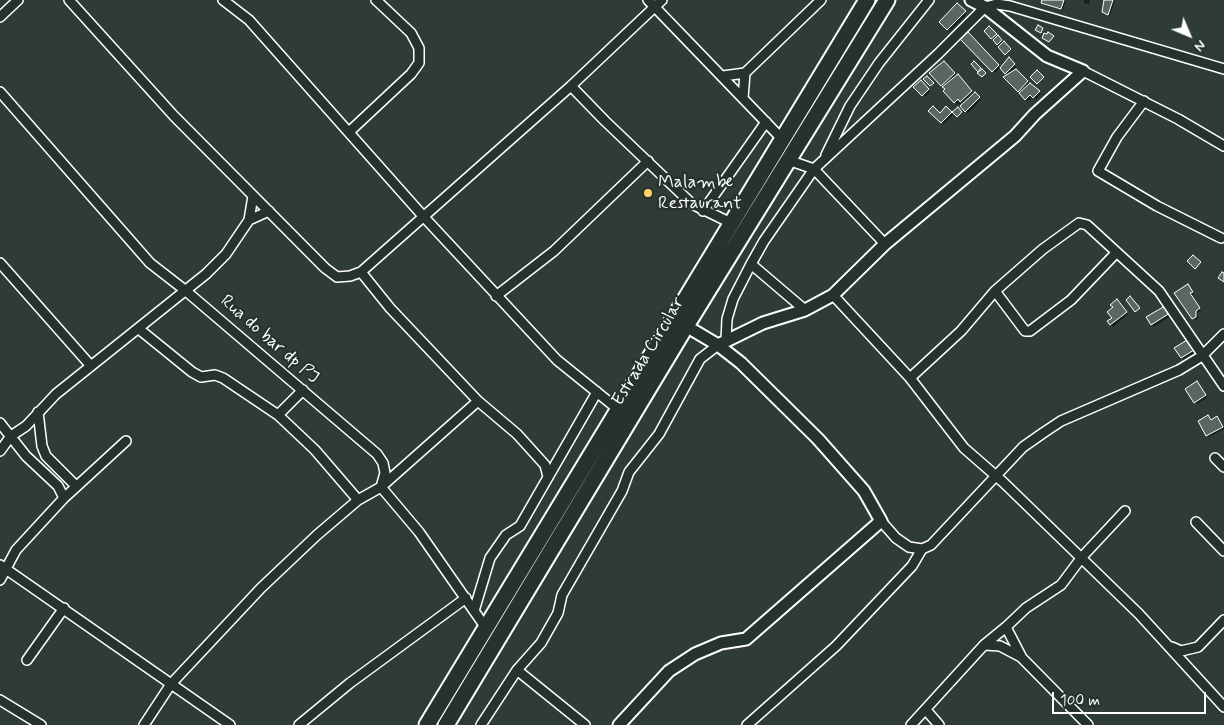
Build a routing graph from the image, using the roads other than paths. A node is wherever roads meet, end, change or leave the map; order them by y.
1 (18, 0) edge
2 (69, 0) edge
3 (224, 0) edge
4 (376, 0) edge
5 (662, 0) edge
6 (821, 0) edge
7 (867, 0) edge
8 (887, 0) edge
9 (929, 0) edge
10 (971, 0) edge
11 (652, 3) edge
12 (984, 7) junction
13 (0, 17) edge
14 (1083, 70) junction
15 (1224, 70) edge
16 (745, 73) junction
17 (723, 76) junction
18 (571, 86) junction
19 (0, 92) edge
20 (743, 98) junction
21 (1144, 101) junction
22 (766, 122) junction
23 (349, 132) junction
24 (784, 140) junction
25 (1224, 146) edge
26 (824, 158) junction
27 (788, 160) junction
28 (648, 161) junction
29 (814, 169) junction
30 (253, 196) junction
31 (703, 210) junction
32 (269, 211) junction
33 (423, 216) junction
34 (249, 220) junction
35 (731, 223) junction
36 (1221, 238) dead end
37 (884, 244) junction
38 (1116, 253) junction
39 (0, 263) edge
40 (750, 264) junction
41 (360, 272) junction
42 (186, 291) junction
43 (995, 291) junction
44 (833, 295) junction
45 (496, 296) junction
46 (805, 310) junction
47 (686, 326) junction
48 (139, 329) junction
49 (1224, 334) edge
50 (722, 343) junction
51 (1202, 356) junction
52 (90, 366) junction
53 (910, 378) junction
54 (1224, 386) edge
55 (303, 390) junction
56 (597, 392) junction
57 (478, 402) junction
58 (618, 410) junction
59 (38, 412) junction
60 (278, 416) junction
61 (0, 423) edge
62 (11, 436) junction
63 (126, 441) dead end
64 (0, 451) edge
65 (1215, 458) dead end
66 (557, 462) junction
67 (545, 464) junction
68 (1224, 467) edge
69 (548, 476) junction
70 (996, 476) junction
71 (76, 486) junction
72 (381, 487) junction
73 (64, 498) junction
74 (358, 500) junction
75 (1126, 512) dead end
76 (882, 521) junction
77 (1196, 522) dead end
78 (922, 549) junction
79 (1224, 551) edge
80 (1082, 558) junction
81 (3, 567) edge
82 (0, 580) edge
83 (466, 598) junction
84 (64, 608) junction
85 (474, 611) junction
86 (1224, 620) edge
87 (1006, 627) junction
88 (486, 628) junction
89 (984, 645) junction
90 (1168, 645) junction
91 (1022, 658) junction
92 (27, 660) dead end
93 (516, 670) junction
94 (171, 684) junction
95 (0, 700) edge
96 (1224, 707) edge
97 (926, 710) junction
98 (41, 725) edge
99 (144, 725) edge
100 (230, 725) edge
101 (299, 725) edge
102 (427, 725) edge
103 (446, 725) edge
104 (481, 725) edge
105 (585, 725) edge
106 (619, 725) edge
107 (747, 725) edge
108 (911, 725) edge
109 (939, 725) edge
110 (1088, 725) edge

1 - 13 street
2 - 30 street
3 - 23 street
4 - 23 street
5 - 11 street
6 - 16 street
7 - 24 main road, Estrada Circular
8 - 27 main road, Estrada Circular
9 - 26 street
10 - 12 street
11 - 17 street
11 - 18 street
12 - 14 street
12 - 15 street
12 - 26 street
14 - 21 street
14 - 37 street
16 - 17 street
16 - 20 street
17 - 20 street
18 - 28 street
18 - 33 street
19 - 42 street, Rua do bar dp PJ
20 - 22 street
21 - 25 street
21 - 36 street
22 - 24 street
22 - 31 street
23 - 33 street
24 - 35 main road, Estrada Circular
26 - 29 street
27 - 29 street
27 - 47 main road, Estrada Circular
28 - 31 street
28 - 45 street
29 - 37 street
29 - 40 street
30 - 32 street
30 - 34 street
31 - 35 street
32 - 34 street
32 - 41 street
33 - 41 street
33 - 45 street
34 - 42 street
35 - 58 main road, Estrada Circular
37 - 44 street
38 - 43 street
38 - 43 street
38 - 51 street
39 - 52 street
40 - 46 street
40 - 50 street
41 - 57 street
42 - 48 street
42 - 55 street, Rua do bar dp PJ
43 - 53 street
44 - 46 street
44 - 53 street
45 - 56 street
46 - 50 street
47 - 50 street
47 - 103 main road, Estrada Circular
48 - 52 street
48 - 60 street
49 - 51 street
50 - 76 street
50 - 93 street
51 - 54 street
51 - 70 street
52 - 59 street
53 - 70 street
55 - 60 street
55 - 72 street, Rua do bar dp PJ
56 - 58 street
56 - 66 street
57 - 67 street
57 - 72 street
58 - 88 main road, Estrada Circular
59 - 62 street
59 - 71 street
60 - 74 street
61 - 62 street
62 - 64 street
62 - 73 street
63 - 71 street
65 - 68 street
66 - 67 street
66 - 69 street
67 - 69 street
69 - 85 street
70 - 78 street
70 - 80 street
71 - 73 street
72 - 74 street
72 - 83 street
73 - 81 street
74 - 94 street
75 - 80 street
76 - 78 street
76 - 106 street
77 - 79 street
78 - 107 street
80 - 87 street
80 - 90 street
81 - 82 street
81 - 84 street
83 - 85 street
83 - 101 street
84 - 92 street
84 - 94 street
85 - 88 street
86 - 90 street
87 - 89 street
87 - 91 street
88 - 102 main road, Estrada Circular
89 - 91 street
89 - 97 street
90 - 96 street
91 - 110 street
93 - 104 street
93 - 105 street
94 - 99 street
94 - 100 street
95 - 98 street
97 - 108 street
97 - 109 street

